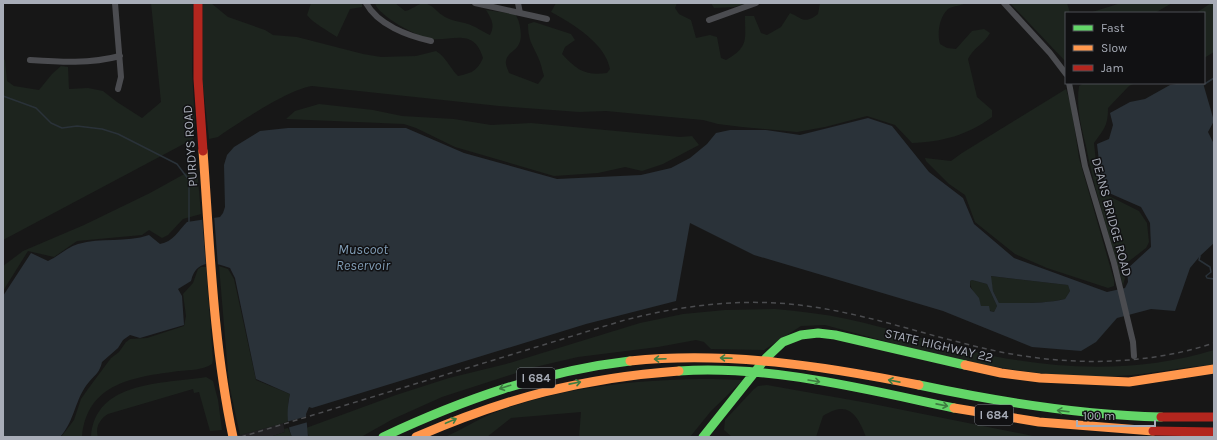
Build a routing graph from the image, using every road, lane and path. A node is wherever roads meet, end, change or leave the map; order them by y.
1 (115, 3) edge
2 (198, 3) edge
3 (366, 3) edge
4 (475, 3) edge
5 (518, 3) edge
6 (756, 3) edge
7 (1004, 3) edge
8 (520, 13) junction
9 (547, 18) dead end
10 (709, 20) dead end
11 (431, 41) dead end
12 (120, 56) junction
13 (30, 60) dead end
14 (1065, 73) edge
15 (1070, 84) edge
16 (118, 90) dead end
17 (1134, 356) dead end
18 (1214, 369) edge
19 (1214, 418) edge
20 (1214, 432) edge
21 (234, 437) edge
22 (383, 437) edge
23 (416, 437) edge
24 (703, 437) edge

1 - 12 street
2 - 21 main road, PURDYS ROAD
3 - 11 street
4 - 8 street
5 - 8 street
6 - 10 street
7 - 14 street
8 - 9 street
12 - 13 street
12 - 16 street
15 - 17 street, DEANS BRIDGE ROAD
18 - 24 main road, STATE HIGHWAY 22
19 -> 22 main road, I 684
23 -> 20 main road, I 684

